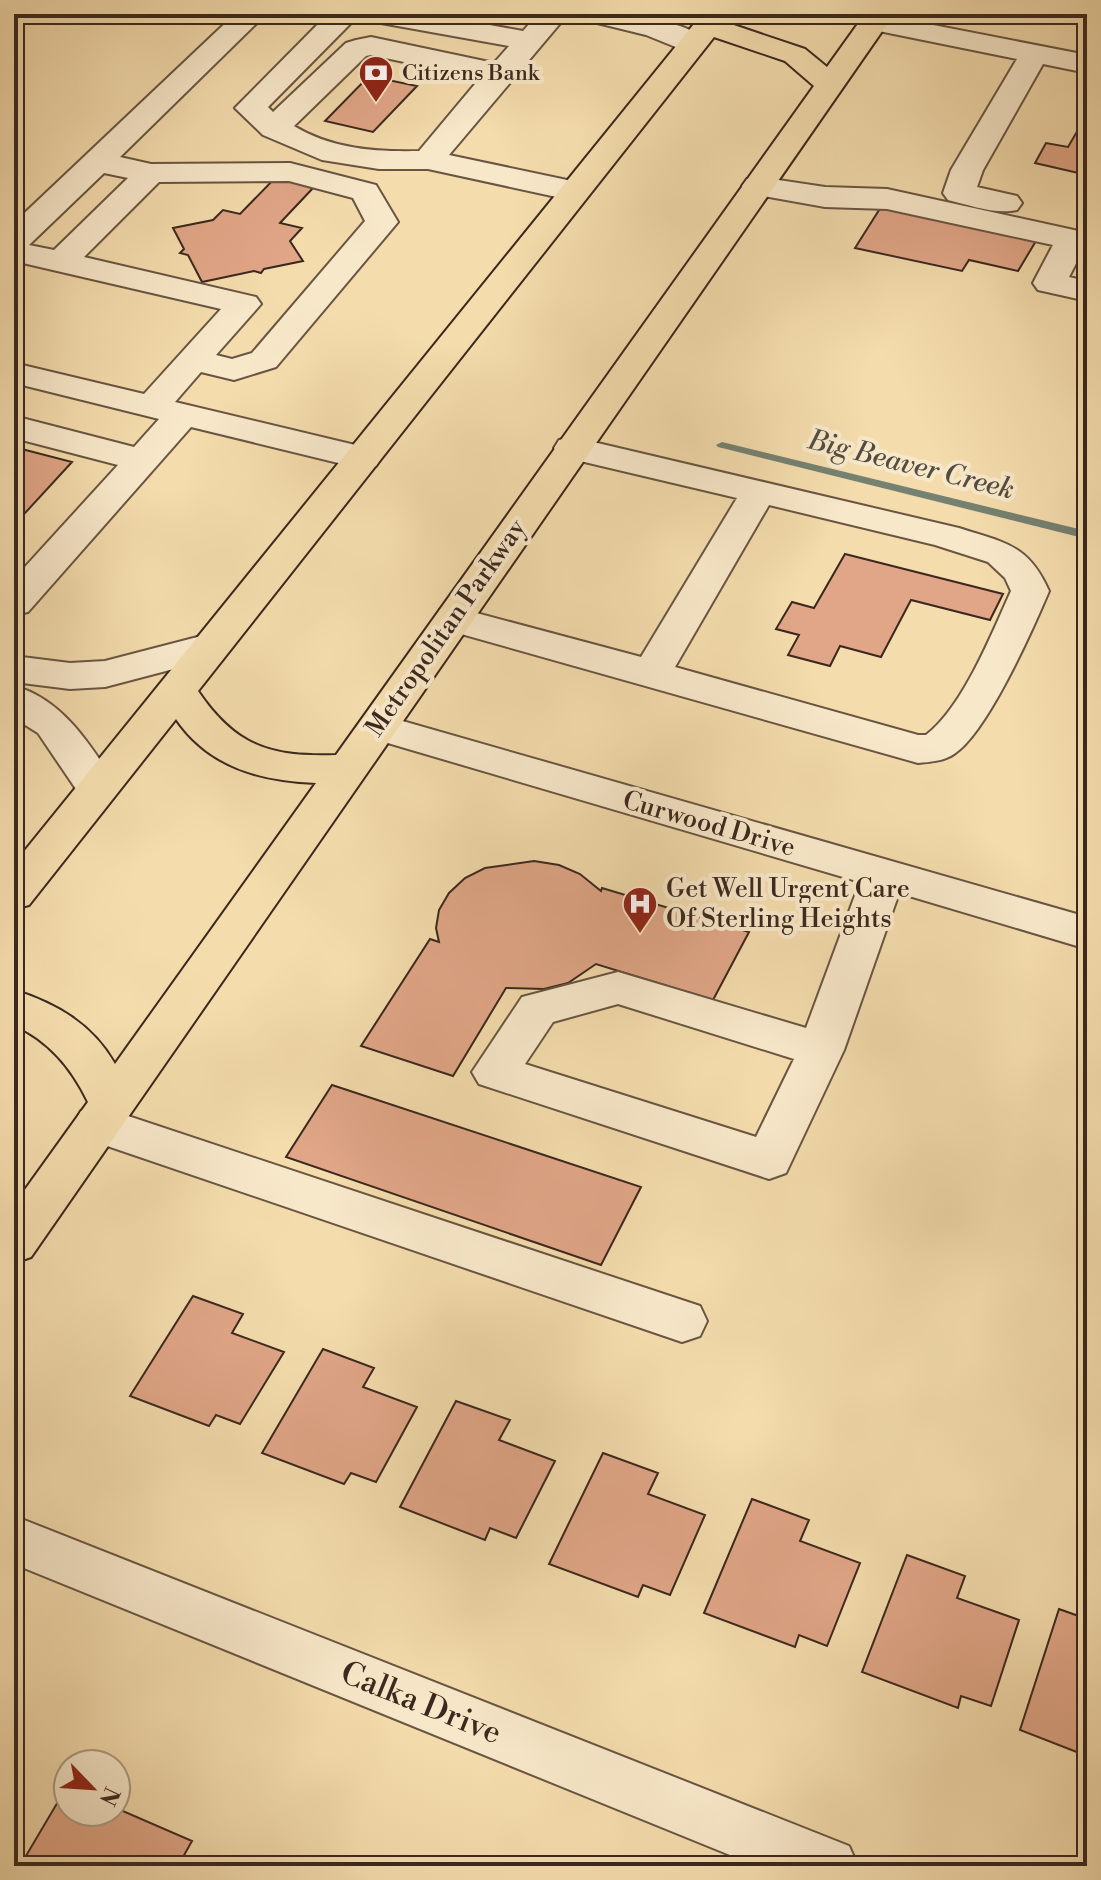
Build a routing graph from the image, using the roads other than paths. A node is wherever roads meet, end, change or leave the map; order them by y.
1 (252, 14) edge
2 (381, 14) edge
3 (554, 14) edge
4 (595, 14) edge
5 (672, 14) edge
6 (351, 15) edge
7 (877, 18) edge
8 (706, 28) edge
9 (531, 41) junction
10 (1035, 53) junction
11 (1087, 64) edge
12 (501, 73) junction
13 (830, 85) junction
14 (274, 128) junction
15 (428, 160) junction
16 (97, 162) junction
17 (151, 173) junction
18 (758, 186) junction
19 (575, 191) junction
20 (1087, 220) edge
21 (14, 241) edge
22 (14, 251) edge
23 (61, 262) junction
24 (1087, 291) edge
25 (244, 304) junction
26 (301, 316) junction
27 (193, 360) junction
28 (14, 373) edge
29 (169, 409) junction
30 (14, 427) edge
31 (572, 448) junction
32 (363, 458) junction
33 (141, 460) junction
34 (759, 492) junction
35 (18, 594) edge
36 (454, 619) junction
37 (209, 647) junction
38 (14, 669) edge
39 (651, 673) junction
40 (176, 689) junction
41 (14, 699) edge
42 (378, 727) junction
43 (348, 768) junction
44 (97, 788) junction
45 (884, 874) junction
46 (14, 894) edge
47 (1087, 933) edge
48 (14, 1007) edge
49 (821, 1050) junction
50 (105, 1114) junction
51 (14, 1243) edge
52 (682, 1321) dead end
53 (14, 1540) edge
54 (828, 1866) edge

1 - 16 street
2 - 9 street
3 - 9 street
4 - 8 street
5 - 8 street
6 - 14 street
7 - 10 street
7 - 13 main road, Metropolitan Parkway
8 - 13 main road
8 - 19 main road
9 - 12 street
10 - 11 street
10 - 20 street
12 - 14 street
12 - 15 street
13 - 18 main road, Metropolitan Parkway
14 - 15 street
15 - 19 street
16 - 17 street
16 - 21 street
17 - 23 street
17 - 26 street
18 - 24 street
18 - 31 main road, Metropolitan Parkway
19 - 32 main road
22 - 23 street
23 - 25 street
25 - 26 street
25 - 27 street
26 - 27 street
27 - 29 street
28 - 29 street
29 - 32 street
29 - 33 street
30 - 33 street
31 - 34 street
31 - 36 main road, Metropolitan Parkway
32 - 37 main road
33 - 35 street
34 - 39 street
34 - 39 street
36 - 39 street
36 - 42 main road, Metropolitan Parkway
37 - 38 street
37 - 40 main road
40 - 43 main road
40 - 44 main road
41 - 44 street
42 - 43 main road, Metropolitan Parkway
42 - 45 street, Curwood Drive
43 - 50 main road, Metropolitan Parkway
44 - 46 main road
45 - 47 street, Curwood Drive
45 - 49 street
48 - 50 main road
49 - 49 street
50 - 51 main road, Metropolitan Parkway
50 - 52 street
53 - 54 street, Calka Drive

